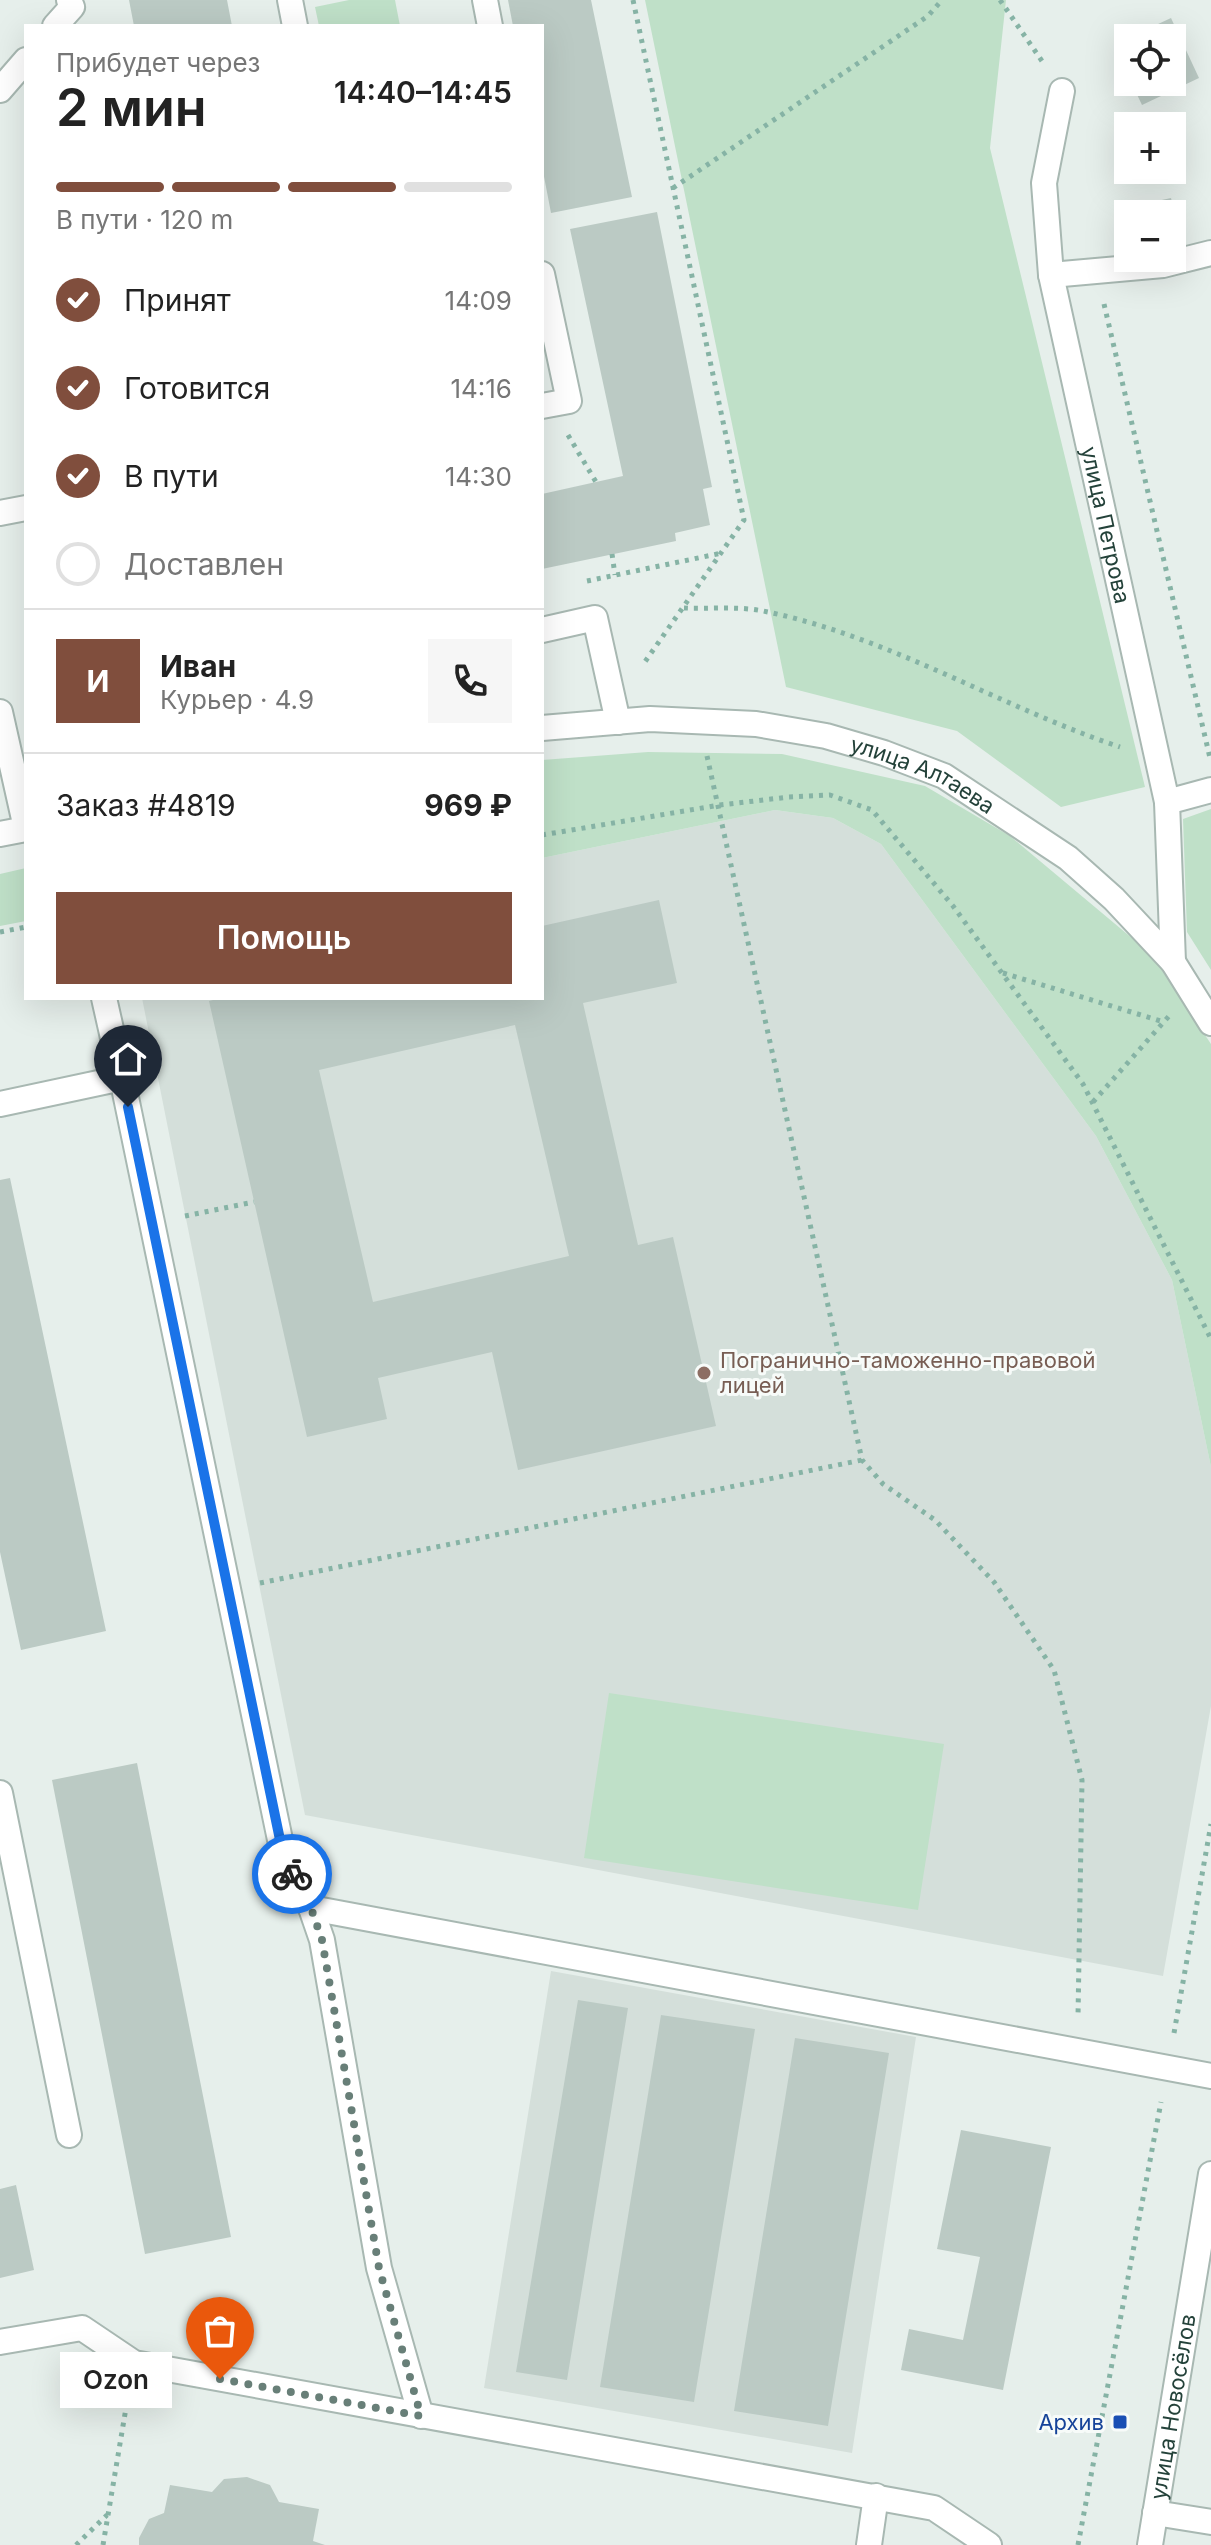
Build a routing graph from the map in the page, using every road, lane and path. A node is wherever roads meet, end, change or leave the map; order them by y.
1 (69, 0) edge
2 (290, 0) edge
3 (485, 0) edge
4 (633, 0) edge
5 (942, 0) edge
6 (1000, 0) edge
7 (57, 24) edge
8 (295, 24) edge
9 (490, 24) edge
10 (24, 62) edge
11 (0, 90) edge
12 (1062, 91) joint
13 (673, 188) junction
14 (1211, 253) edge
15 (1096, 271) junction
16 (1051, 275) junction
17 (544, 283) edge
18 (546, 406) edge
19 (596, 482) dead end
20 (24, 508) edge
21 (0, 513) edge
22 (723, 553) junction
23 (612, 554) dead end
24 (615, 575) junction
25 (573, 584) dead end
26 (683, 608) junction
27 (544, 630) edge
28 (612, 692) junction
29 (0, 712) edge
30 (618, 722) junction
31 (544, 728) edge
32 (1157, 759) junction
33 (1211, 763) edge
34 (1211, 790) edge
35 (1167, 802) junction
36 (720, 805) junction
37 (24, 819) edge
38 (24, 828) edge
39 (0, 834) edge
40 (544, 835) edge
41 (24, 927) edge
42 (0, 932) edge
43 (1173, 962) junction
44 (1002, 972) junction
45 (1191, 992) junction
46 (104, 1000) edge
47 (1164, 1022) junction
48 (1211, 1023) edge
49 (122, 1078) junction
50 (1093, 1102) junction
51 (0, 1104) edge
52 (254, 1202) dead end
53 (152, 1223) junction
54 (1211, 1339) edge
55 (862, 1460) junction
56 (228, 1590) junction
57 (0, 1793) edge
58 (1211, 1824) edge
59 (311, 1908) junction
60 (1078, 2050) junction
61 (1168, 2067) junction
62 (1211, 2076) edge
63 (69, 2135) dead end
64 (1211, 2174) edge
65 (0, 2342) edge
66 (134, 2363) junction
67 (421, 2416) junction
68 (876, 2496) junction
69 (1155, 2513) junction
70 (107, 2514) junction
71 (1211, 2522) edge
72 (76, 2545) edge
73 (103, 2545) edge
74 (869, 2545) edge
75 (989, 2545) edge
76 (1078, 2545) edge
77 (1150, 2545) edge

1 - 7 street
2 - 8 street
3 - 9 street
4 - 13 path
5 - 13 path
6 - 12 path
10 - 11 street
12 - 16 street, улица Петрова
13 - 22 path
14 - 15 street
15 - 16 street
15 - 33 path
16 - 32 street, улица Петрова
17 - 18 street
18 - 19 path
20 - 21 street
22 - 24 path
22 - 26 path
23 - 24 path
24 - 25 path
26 - 28 path
26 - 32 path
27 - 28 street
28 - 30 street
29 - 37 street
30 - 31 street, улица Алтаева
30 - 43 street, улица Алтаева
32 - 35 street, улица Петрова
34 - 35 street
35 - 43 street, улица Петрова
36 - 40 path
36 - 44 path
36 - 55 path
38 - 39 street
41 - 42 path
43 - 45 street, улица Алтаева
44 - 47 path
44 - 50 path
45 - 47 path
45 - 48 street, улица Алтаева
46 - 49 street
47 - 50 path
49 - 51 street
49 - 53 street
50 - 54 path
52 - 53 path
53 - 56 street
55 - 56 path
55 - 60 path
56 - 59 street
57 - 63 street
58 - 61 path
59 - 60 street
59 - 67 street
60 - 61 street
61 - 62 street
61 - 76 path
64 - 69 street, улица Новосёлов
65 - 66 street
66 - 67 street
66 - 70 path
67 - 68 street
68 - 74 street
68 - 75 street
69 - 71 street
69 - 77 street, улица Новосёлов
70 - 72 path
70 - 73 path

